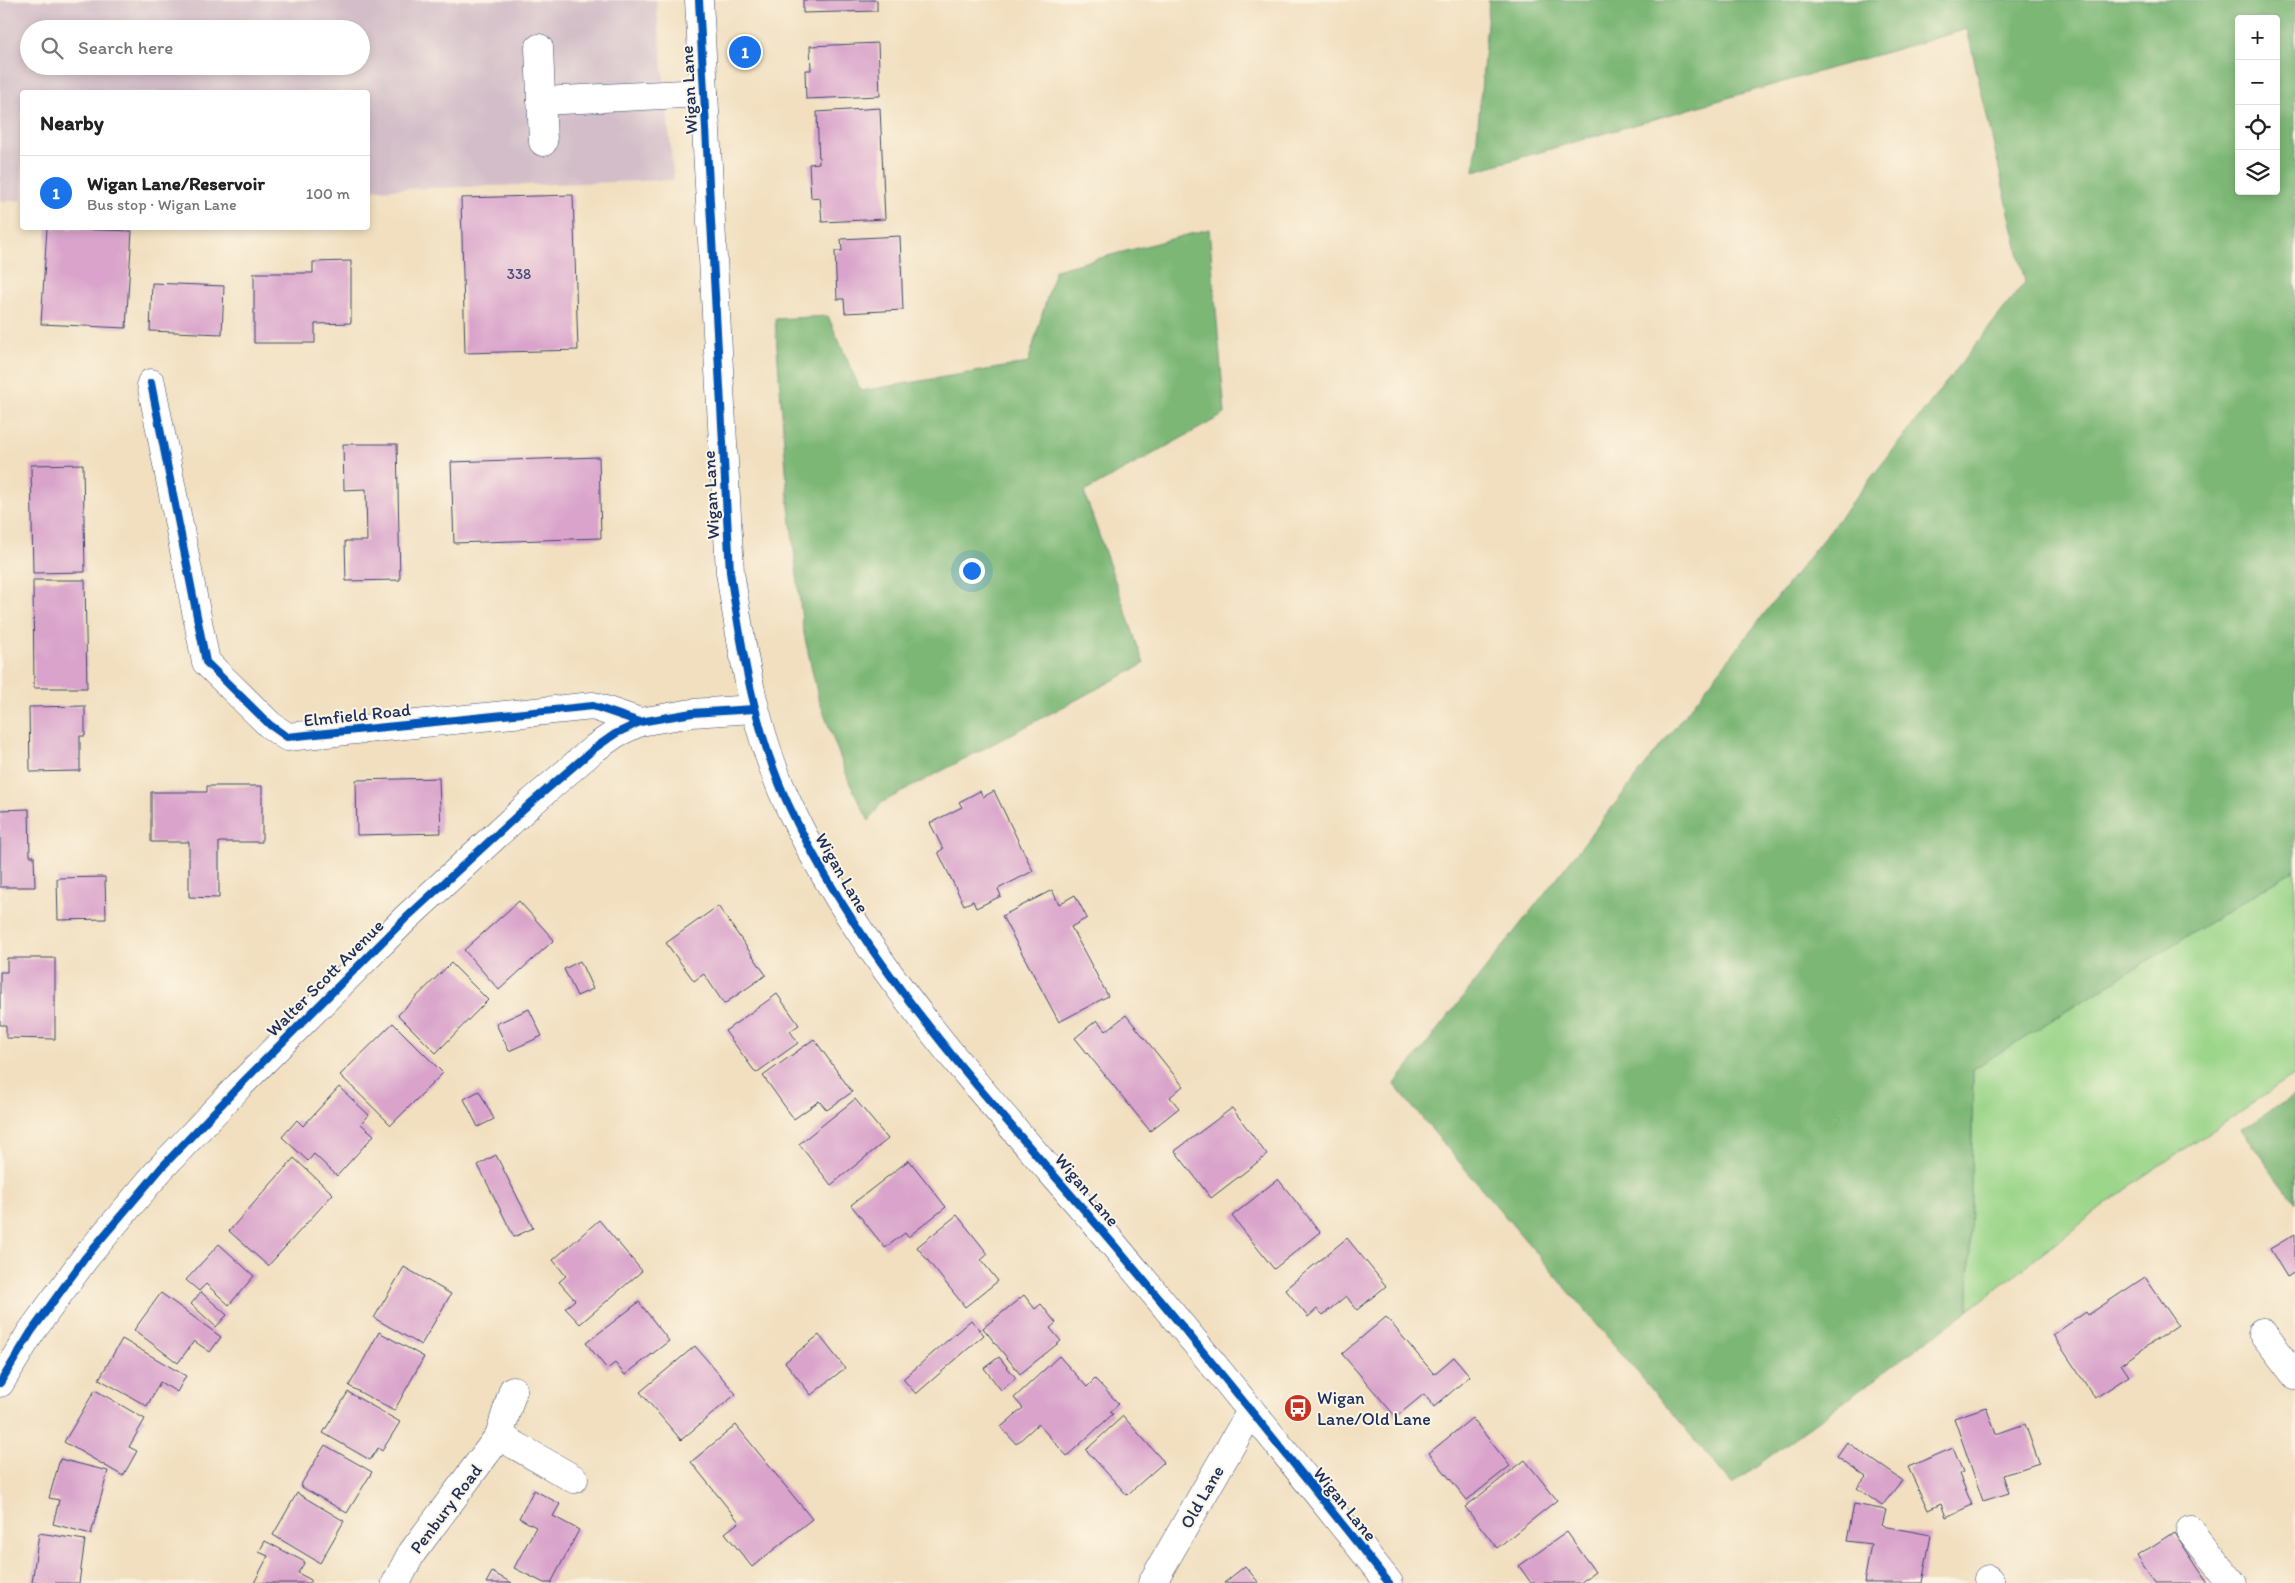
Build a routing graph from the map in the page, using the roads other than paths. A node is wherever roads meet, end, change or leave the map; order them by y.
1 (699, 0) edge
2 (539, 48) dead end
3 (704, 93) junction
4 (541, 101) junction
5 (543, 142) dead end
6 (151, 384) dead end
7 (754, 709) junction
8 (640, 722) junction
9 (2262, 1332) dead end
10 (2295, 1375) edge
11 (0, 1383) edge
12 (513, 1390) dead end
13 (1252, 1410) junction
14 (500, 1436) junction
15 (574, 1479) dead end
16 (2190, 1530) dead end
17 (396, 1583) edge
18 (1152, 1583) edge
19 (1389, 1583) edge
20 (2232, 1583) edge

1 - 3 main road, Wigan Lane
2 - 4 main road
3 - 4 main road
3 - 7 main road, Wigan Lane
4 - 5 main road
6 - 8 main road, Elmfield Road
7 - 8 main road, Walter Scott Avenue
7 - 13 main road, Wigan Lane
8 - 11 main road, Walter Scott Avenue
9 - 10 main road
12 - 14 main road, Penbury Road
13 - 18 main road, Old Lane
13 - 19 main road, Wigan Lane
14 - 15 main road
14 - 17 main road, Penbury Road
16 - 20 main road

